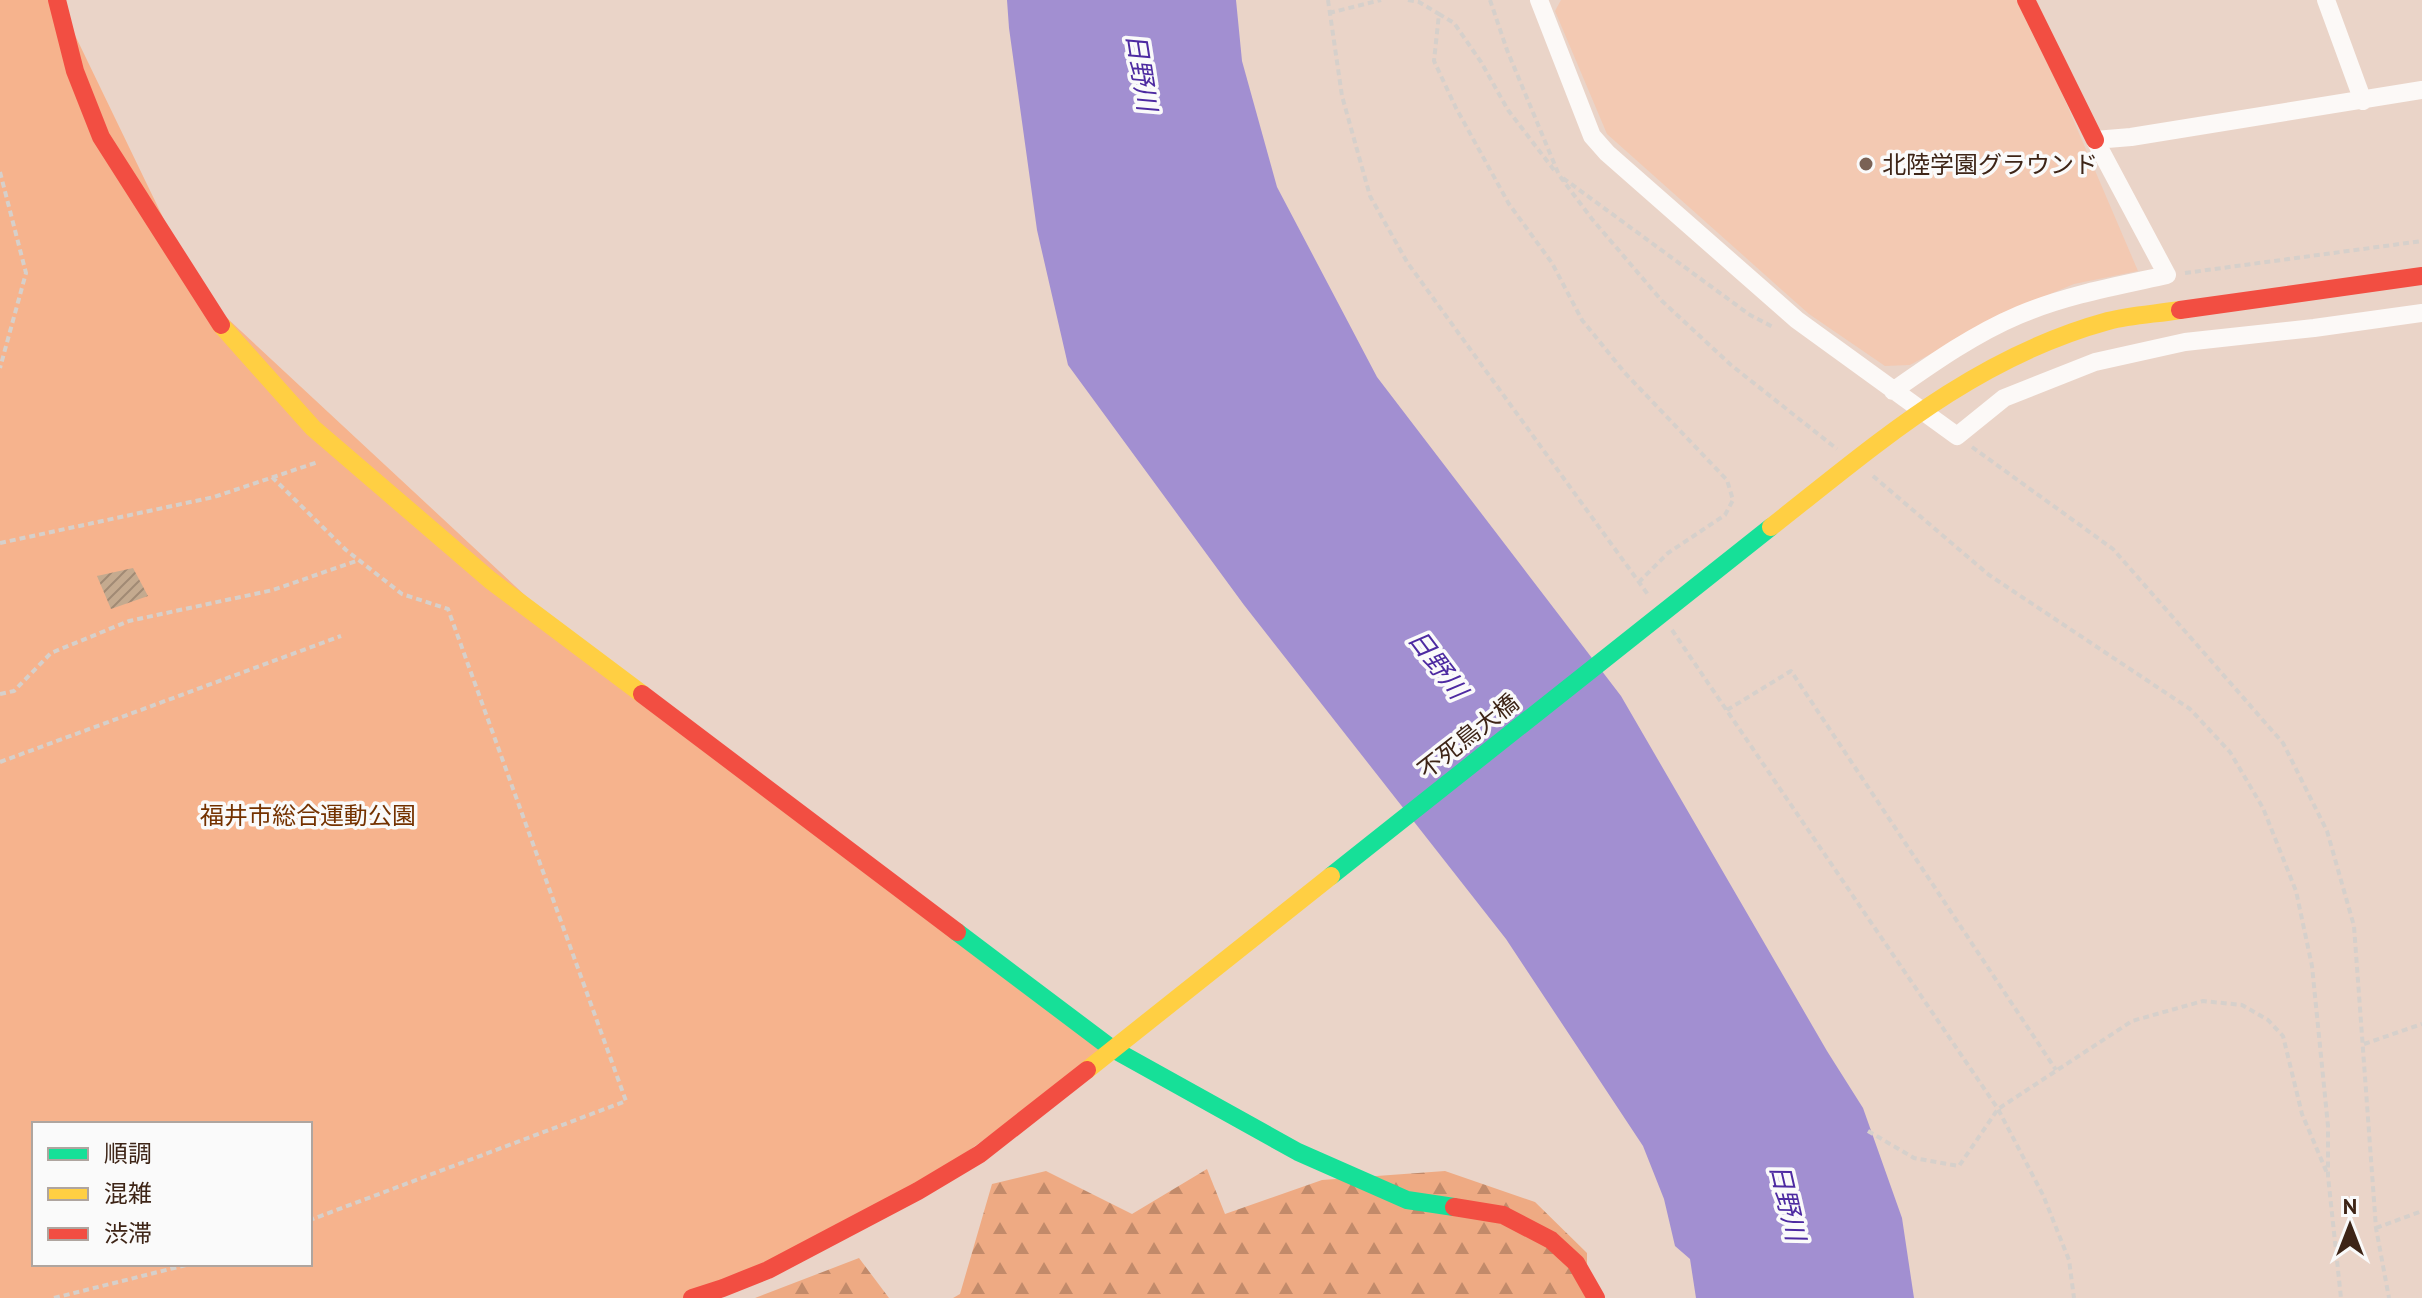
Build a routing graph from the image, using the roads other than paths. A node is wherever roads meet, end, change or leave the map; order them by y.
1 (57, 0) edge
2 (1539, 0) edge
3 (2026, 0) edge
4 (2326, 0) edge
5 (2422, 90) edge
6 (2363, 101) junction
7 (2095, 140) junction
8 (2422, 276) edge
9 (2422, 313) edge
10 (1893, 391) junction
11 (1111, 1048) junction
12 (692, 1298) edge
13 (1596, 1298) edge

1 - 11 street
2 - 10 street
3 - 7 street
4 - 6 street
5 - 6 street
6 - 7 street
7 - 10 street
8 - 11 street, 不死鳥大橋
9 - 10 street
11 - 12 street, 不死鳥大橋
11 - 13 street

